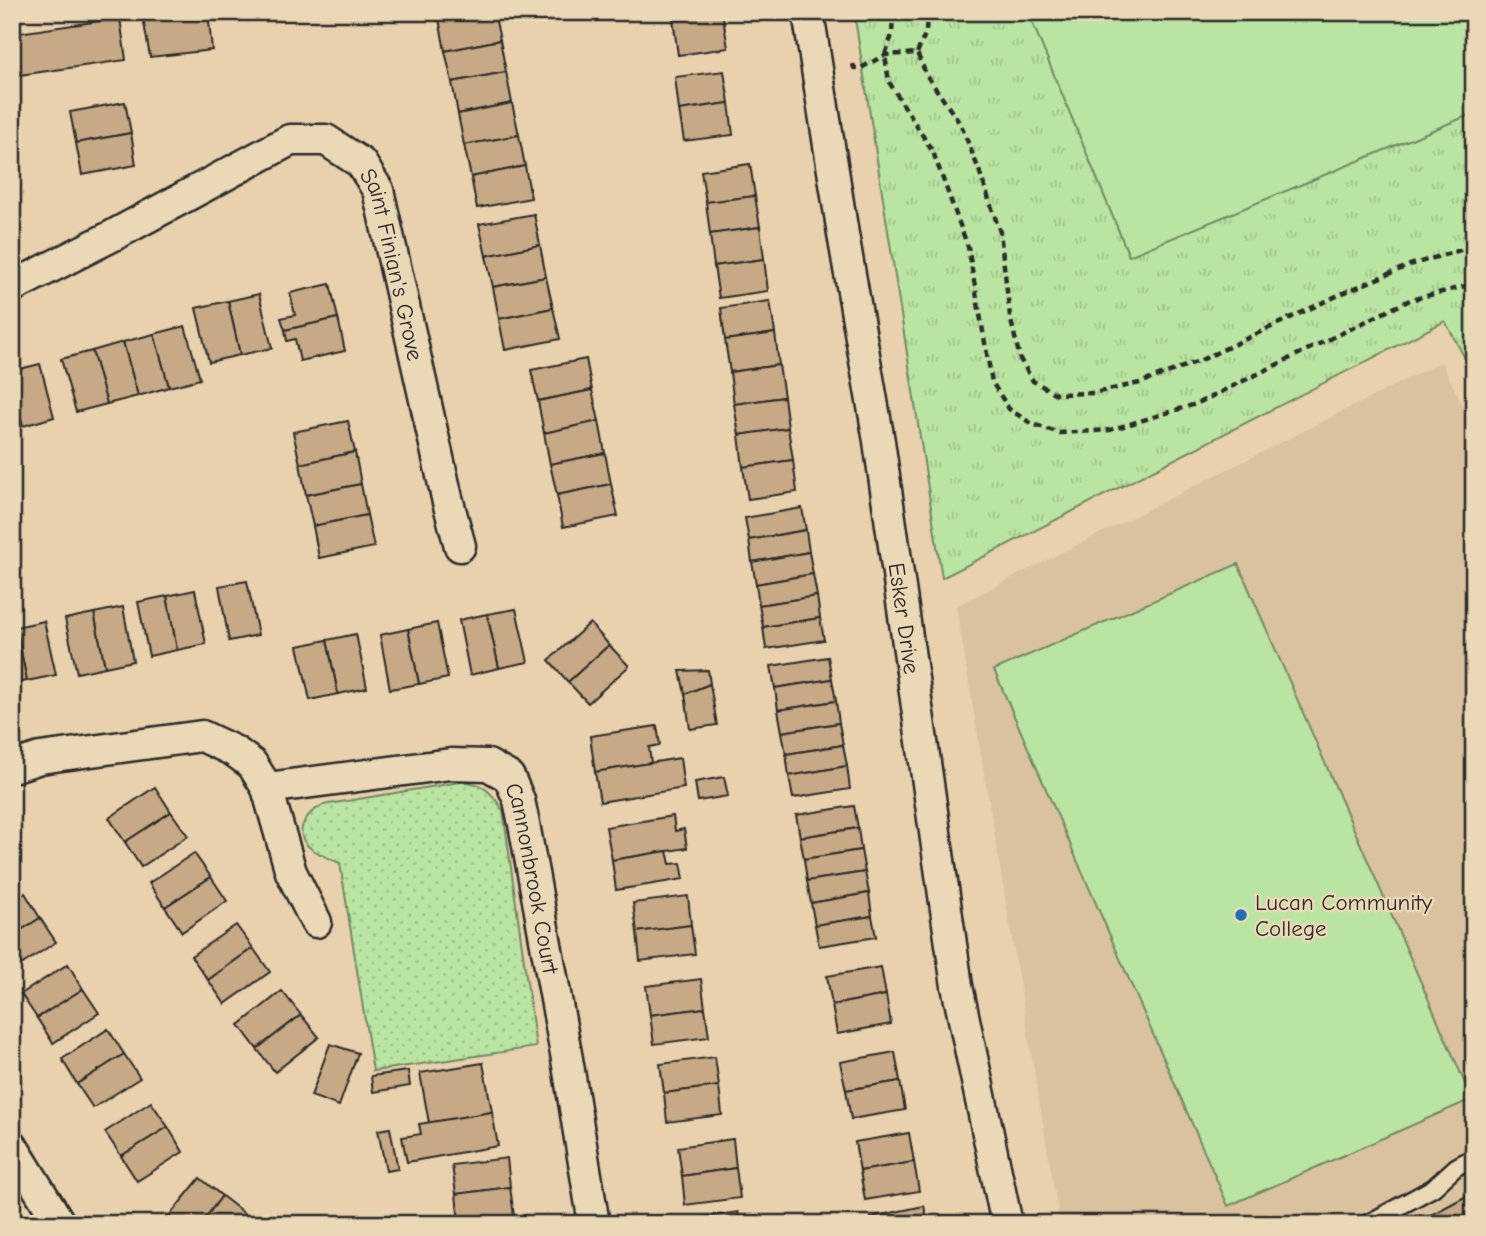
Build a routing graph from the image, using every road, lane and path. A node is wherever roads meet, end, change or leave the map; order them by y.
1 (808, 12) edge
2 (893, 12) edge
3 (928, 12) edge
4 (917, 54) junction
5 (885, 55) junction
6 (861, 68) dead end
7 (1474, 246) edge
8 (1474, 284) edge
9 (12, 287) edge
10 (460, 546) dead end
11 (12, 766) edge
12 (267, 788) junction
13 (316, 922) dead end
14 (12, 1146) edge
15 (1474, 1157) edge
16 (60, 1224) edge
17 (594, 1224) edge
18 (1007, 1224) edge
19 (1367, 1224) edge

1 - 18 street, Esker Drive
2 - 5 path
3 - 4 path
4 - 5 path
4 - 7 path
5 - 6 path
5 - 8 path
9 - 10 street, Saint Finian's Grove
11 - 12 street
12 - 13 street
12 - 17 street, Cannonbrook Court
14 - 16 street
15 - 19 lane

